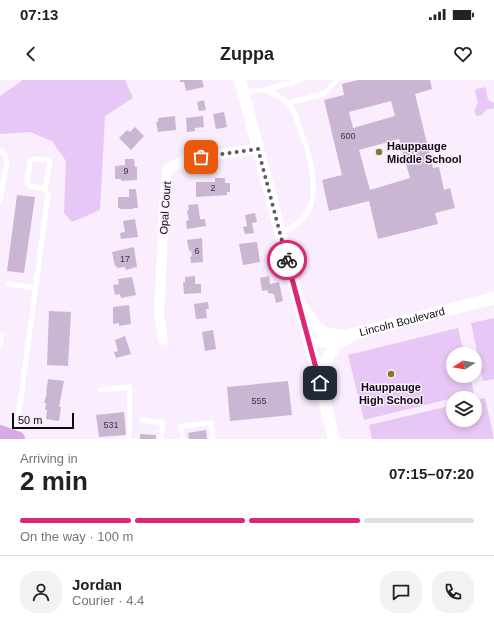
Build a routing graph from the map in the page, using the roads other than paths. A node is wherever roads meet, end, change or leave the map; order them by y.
1 (240, 80) edge
2 (301, 80) edge
3 (337, 80) edge
4 (264, 90) junction
5 (243, 94) junction
6 (288, 103) junction
7 (258, 149) junction
8 (0, 150) edge
9 (45, 190) junction
10 (0, 201) edge
11 (280, 233) junction
12 (10, 284) dead end
13 (36, 288) junction
14 (298, 297) junction
15 (494, 298) edge
16 (358, 333) junction
17 (2, 335) dead end
18 (163, 340) dead end
19 (0, 344) edge
20 (310, 345) junction
21 (100, 390) dead end
22 (323, 395) junction
23 (142, 420) dead end
24 (330, 423) junction
25 (0, 433) edge
26 (17, 439) edge
27 (129, 439) edge
28 (161, 439) edge
29 (183, 439) edge
30 (213, 439) edge
31 (330, 439) edge
32 (334, 439) edge

1 - 5 street
2 - 4 lane
3 - 6 lane
4 - 5 lane
4 - 6 lane
5 - 7 street
6 - 11 lane
7 - 11 street
7 - 18 street, Opal Court
8 - 10 lane
9 - 9 lane
9 - 13 lane
11 - 14 street
12 - 13 lane
13 - 26 lane
14 - 16 street
14 - 20 street
15 - 16 street, Lincoln Boulevard
16 - 20 street, Lincoln Boulevard
16 - 22 street
17 - 19 lane
20 - 22 street
21 - 27 lane
22 - 24 street
23 - 28 lane
24 - 31 street
24 - 32 street
25 - 26 main road
29 - 30 lane

